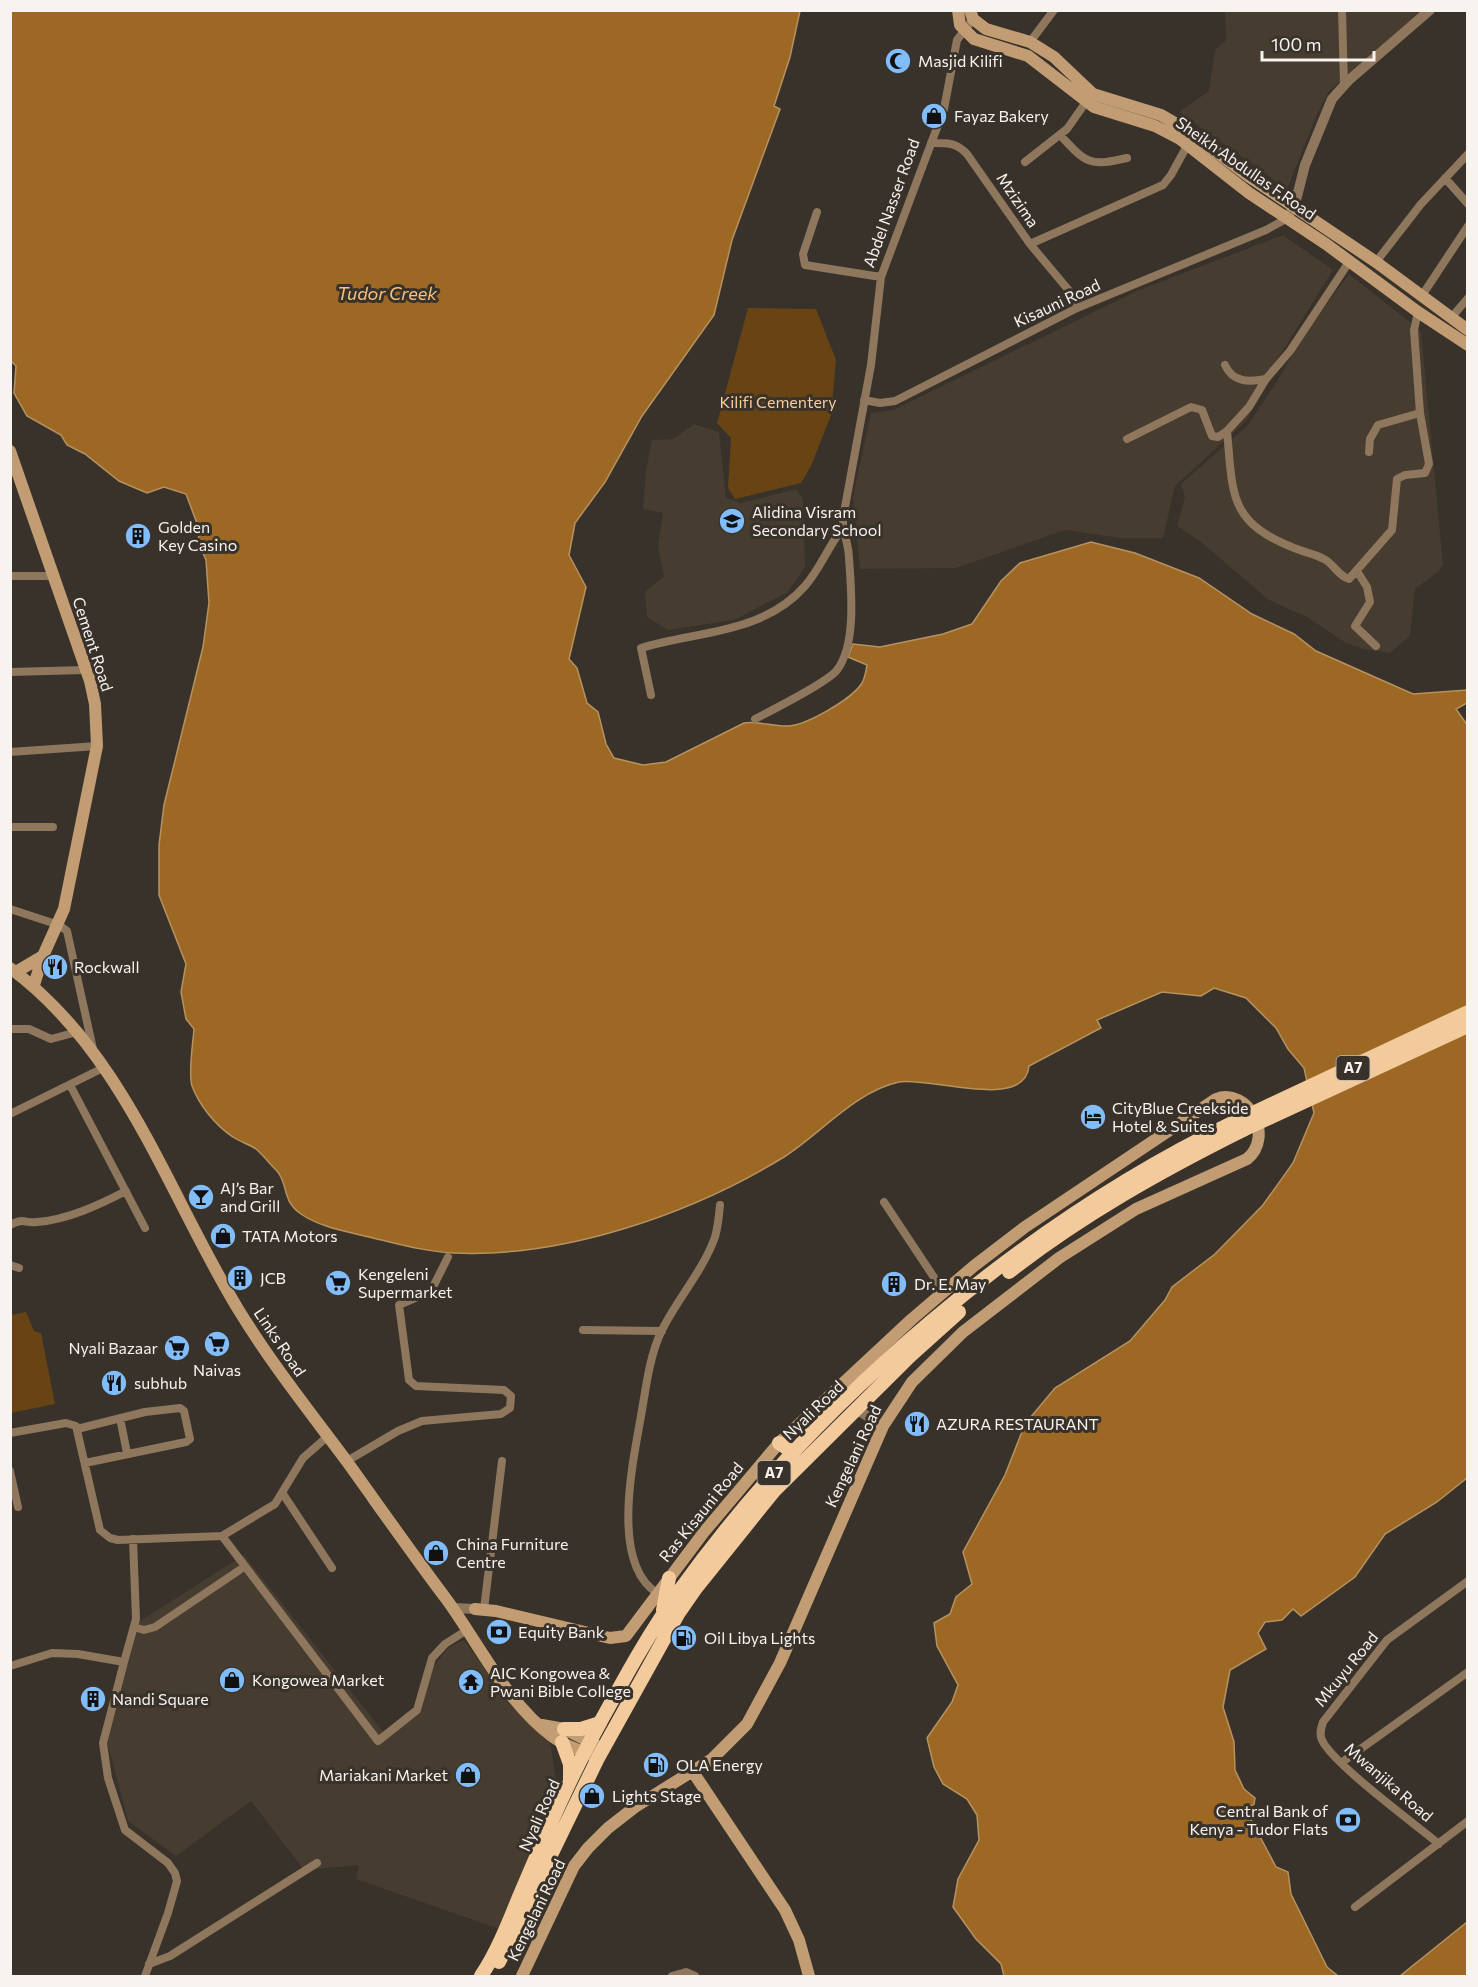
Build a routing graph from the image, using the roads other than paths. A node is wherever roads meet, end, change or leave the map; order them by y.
1 (958, 10) edge
2 (1054, 10) edge
3 (1342, 10) edge
4 (1430, 10) edge
5 (971, 15) edge
6 (963, 29) junction
7 (1030, 42) junction
8 (1344, 85) junction
9 (1086, 102) junction
10 (1060, 135) junction
11 (931, 143) junction
12 (1188, 144) junction
13 (1467, 154) edge
14 (1127, 158) dead end
15 (1025, 162) dead end
16 (1445, 178) junction
17 (1289, 204) junction
18 (1467, 204) edge
19 (817, 212) dead end
20 (1281, 215) junction
21 (1467, 226) edge
22 (1030, 244) junction
23 (1348, 262) junction
24 (1376, 262) junction
25 (881, 277) junction
26 (1071, 293) junction
27 (1421, 297) junction
28 (1467, 298) edge
29 (1092, 301) junction
30 (1077, 308) junction
31 (1418, 312) junction
32 (1451, 318) junction
33 (1467, 330) edge
34 (1467, 345) edge
35 (1225, 365) dead end
36 (1266, 380) junction
37 (864, 400) junction
38 (1420, 413) junction
39 (1227, 431) junction
40 (1127, 439) dead end
41 (10, 452) edge
42 (1369, 452) dead end
43 (842, 529) junction
44 (1357, 572) junction
45 (10, 576) edge
46 (52, 576) junction
47 (1376, 646) dead end
48 (85, 670) junction
49 (10, 672) edge
50 (651, 695) dead end
51 (755, 719) dead end
52 (97, 746) junction
53 (10, 752) edge
54 (10, 827) edge
55 (53, 827) dead end
56 (10, 909) edge
57 (59, 925) junction
58 (43, 956) junction
59 (13, 970) edge
60 (34, 985) junction
61 (1467, 1012) edge
62 (1467, 1026) edge
63 (10, 1029) edge
64 (77, 1032) junction
65 (93, 1050) junction
66 (105, 1067) junction
67 (70, 1085) junction
68 (1216, 1099) joint
69 (10, 1114) edge
70 (1240, 1125) junction
71 (126, 1191) junction
72 (884, 1202) dead end
73 (720, 1205) dead end
74 (10, 1225) edge
75 (145, 1228) dead end
76 (448, 1257) dead end
77 (943, 1291) junction
78 (583, 1330) dead end
79 (662, 1332) junction
80 (856, 1409) junction
81 (120, 1418) junction
82 (883, 1426) junction
83 (77, 1429) junction
84 (10, 1433) edge
85 (327, 1437) junction
86 (779, 1443) junction
87 (793, 1452) junction
88 (127, 1454) junction
89 (346, 1461) junction
90 (502, 1461) dead end
91 (85, 1463) junction
92 (10, 1471) edge
93 (284, 1494) junction
94 (18, 1507) dead end
95 (222, 1536) junction
96 (133, 1539) junction
97 (244, 1567) junction
98 (332, 1568) dead end
99 (669, 1578) junction
100 (1467, 1581) edge
101 (657, 1593) junction
102 (453, 1608) junction
103 (479, 1609) junction
104 (662, 1618) junction
105 (464, 1625) junction
106 (134, 1627) junction
107 (124, 1662) junction
108 (10, 1666) edge
109 (1467, 1672) edge
110 (600, 1723) junction
111 (563, 1736) junction
112 (1322, 1741) joint
113 (594, 1750) junction
114 (1341, 1762) junction
115 (693, 1772) junction
116 (570, 1783) junction
117 (1467, 1821) edge
118 (1439, 1844) junction
119 (317, 1863) dead end
120 (1354, 1907) dead end
121 (149, 1964) junction
122 (145, 1977) edge
123 (481, 1977) edge
124 (491, 1977) edge
125 (522, 1977) edge
126 (672, 1977) edge
127 (695, 1977) edge
128 (809, 1977) edge

1 - 6 main road
2 - 7 street
3 - 8 street
4 - 8 street
5 - 6 street
5 - 7 main road, Sheikh Abdullas F.Road
6 - 9 main road, Sheikh Abdullas F.Road
6 - 11 street, Abdel Nasser Road
7 - 17 main road, Sheikh Abdullas F.Road
8 - 17 street
9 - 10 street
9 - 12 main road, Sheikh Abdullas F.Road
10 - 14 street
10 - 15 street
11 - 22 street, Mzizima
11 - 25 street, Abdel Nasser Road
12 - 20 main road, Sheikh Abdullas F.Road
12 - 22 street
13 - 16 street
16 - 18 street
16 - 24 street
17 - 20 street
17 - 24 main road, Sheikh Abdullas F.Road
19 - 25 street
20 - 23 main road, Sheikh Abdullas F.Road
20 - 29 street, Kisauni Road
21 - 27 street
22 - 26 street, Mzizima
23 - 31 main road, Sheikh Abdullas F.Road
23 - 36 street
24 - 27 main road, Sheikh Abdullas F.Road
25 - 37 street, Abdel Nasser Road
26 - 29 street
26 - 30 street
27 - 32 main road, Sheikh Abdullas F.Road
28 - 32 street
29 - 30 street, Kisauni Road
30 - 37 street, Kisauni Road
31 - 34 main road, Sheikh Abdullas F.Road
31 - 38 street
32 - 33 main road, Sheikh Abdullas F.Road
35 - 36 street
36 - 39 street
37 - 43 street, Abdel Nasser Road
38 - 42 street
38 - 44 street
39 - 40 street
39 - 44 street
41 - 46 main road, Cement Road
43 - 50 street
43 - 51 street, Abdel Nasser Road
44 - 47 street
45 - 46 street
46 - 48 main road, Cement Road
48 - 49 street
48 - 52 main road, Cement Road
52 - 53 street
52 - 57 main road, Cement Road
54 - 55 street
56 - 57 street
57 - 58 main road, Cement Road
57 - 65 street
58 - 59 main road
58 - 60 main road, Cement Road
59 - 60 main road, Links Road
60 - 64 main road, Links Road
61 - 70 highway, A7, bridge
62 - 70 highway, A7, bridge
63 - 64 street
64 - 65 main road, Links Road
65 - 66 main road, Links Road
66 - 67 street
66 - 85 main road, Links Road
67 - 69 street
67 - 71 street
68 - 77 main road, Ras Kisauni Road
68 - 82 main road, Kengelani Road
70 - 80 highway, Nyali Road / A7
70 - 87 highway, Nyali Road / A7
71 - 74 street
71 - 75 street
72 - 77 street
73 - 79 street
76 - 89 street
77 - 86 main road, Ras Kisauni Road
78 - 79 street
79 - 101 street
80 - 82 street
80 - 113 highway, Nyali Road / A7
81 - 83 street
81 - 88 street
81 - 88 street
82 - 115 main road, Kengelani Road
83 - 84 street
83 - 91 street
85 - 89 main road, Links Road
85 - 93 street
86 - 87 highway
86 - 99 main road, Ras Kisauni Road
87 - 104 highway, Nyali Road / A7
88 - 91 street
89 - 102 main road, Links Road
90 - 103 street
91 - 96 street
92 - 94 street
93 - 95 street
93 - 98 street
95 - 96 street
95 - 97 street
96 - 106 street
97 - 105 street
97 - 106 street
99 - 101 main road, Ras Kisauni Road
99 - 104 highway
100 - 112 street, Mkuyu Road
101 - 103 main road, Ras Kisauni Road
102 - 103 street, Ras Kisauni Road
102 - 105 main road, Links Road
103 - 105 street
104 - 110 highway, Nyali Road / A7
105 - 111 main road, Links Road
106 - 107 street
107 - 108 street
107 - 121 street
109 - 114 street
110 - 111 highway
110 - 113 highway, Nyali Road / A7
111 - 113 main road, Links Road
111 - 116 highway
112 - 114 street, Mwanjika Road
113 - 116 highway, Nyali Road / A7
113 - 124 highway, Nyali Road / A7
114 - 118 street, Mwanjika Road
115 - 125 main road, Kengelani Road
115 - 128 main road
116 - 123 highway, Nyali Road / A7
117 - 118 street
118 - 120 street
119 - 121 street
121 - 122 street
126 - 127 street

